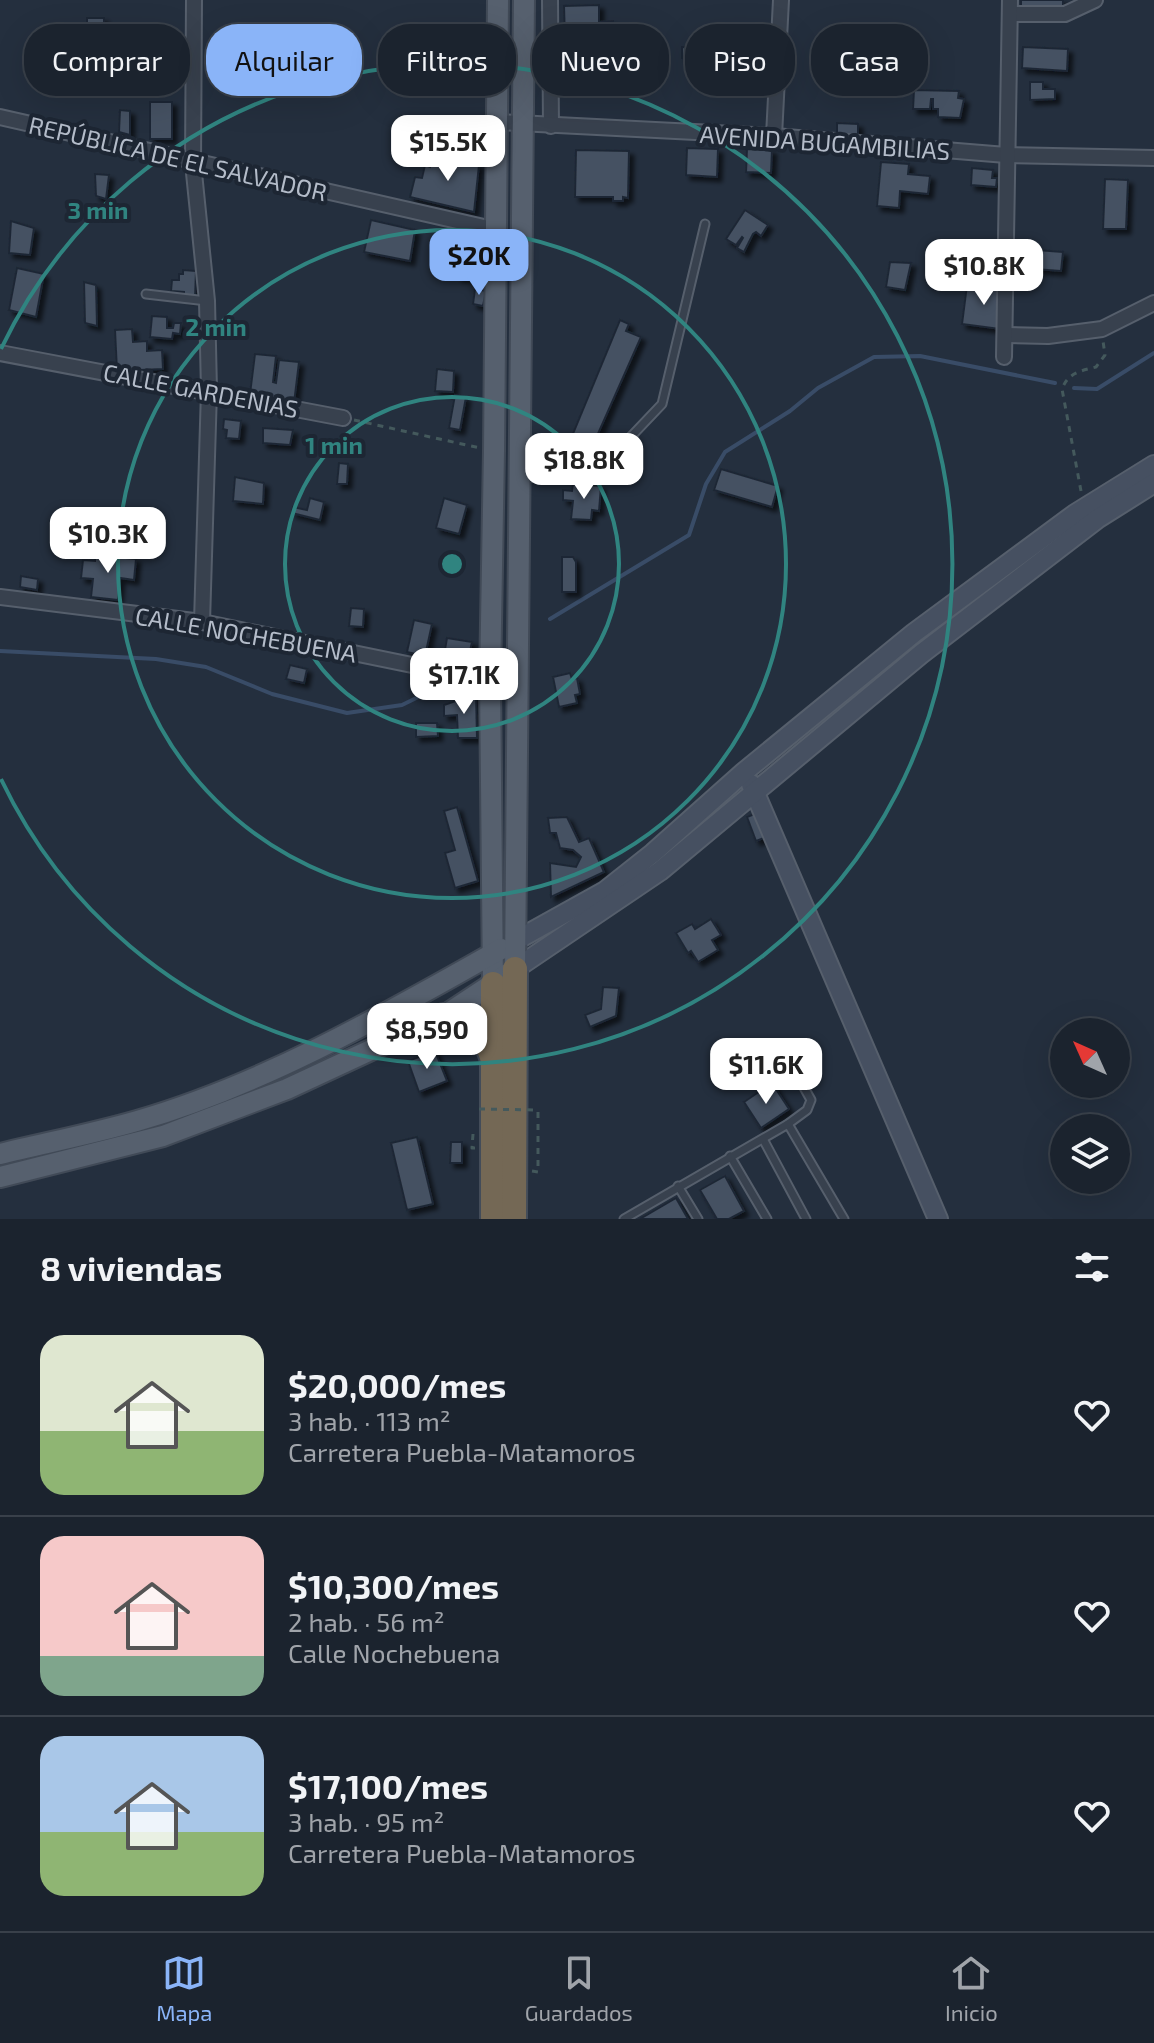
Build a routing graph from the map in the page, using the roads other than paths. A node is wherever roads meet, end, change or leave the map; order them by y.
1 (194, 0) edge
2 (498, 0) edge
3 (524, 0) edge
4 (550, 0) edge
5 (781, 0) edge
6 (1095, 0) edge
7 (1010, 7) edge
8 (0, 117) edge
9 (496, 122) junction
10 (521, 123) junction
11 (551, 126) junction
12 (774, 136) junction
13 (1006, 155) junction
14 (1154, 158) edge
15 (193, 163) junction
16 (705, 224) dead end
17 (497, 230) junction
18 (146, 294) dead end
19 (207, 301) junction
20 (1154, 303) edge
21 (1006, 335) junction
22 (0, 353) edge
23 (1004, 357) dead end
24 (209, 391) junction
25 (343, 418) road end
26 (1154, 465) edge
27 (520, 478) junction
28 (1154, 483) edge
29 (0, 597) edge
30 (202, 622) junction
31 (490, 681) junction
32 (744, 772) junction
33 (756, 793) junction
34 (577, 917) junction
35 (515, 941) junction
36 (491, 954) junction
37 (515, 969) junction
38 (493, 984) junction
39 (417, 994) junction
40 (438, 1019) junction
41 (493, 1061) junction
42 (792, 1066) dead end
43 (788, 1124) junction
44 (763, 1139) junction
45 (0, 1154) edge
46 (730, 1156) junction
47 (0, 1177) edge
48 (678, 1186) junction
49 (493, 1219) edge
50 (514, 1219) edge
51 (624, 1219) edge
52 (698, 1219) edge
53 (767, 1219) edge
54 (806, 1219) edge
55 (844, 1219) edge
56 (938, 1219) edge

1 - 15 street
2 - 9 main road
3 - 10 main road
4 - 11 street
5 - 12 street
6 - 7 street
7 - 13 street
8 - 15 street, REPÚBLICA DE EL SALVADOR
9 - 10 street, AVENIDA BUGAMBILIAS
9 - 17 main road
10 - 11 street, AVENIDA BUGAMBILIAS
10 - 27 main road
11 - 12 street, AVENIDA BUGAMBILIAS
12 - 13 street, AVENIDA BUGAMBILIAS
13 - 14 street, AVENIDA BUGAMBILIAS
13 - 21 street
15 - 17 street, REPÚBLICA DE EL SALVADOR
15 - 19 street
16 - 27 lane
17 - 31 main road
18 - 19 lane
19 - 24 street
20 - 21 street
21 - 23 street
22 - 24 street, CALLE GARDENIAS
24 - 25 street, CALLE GARDENIAS
24 - 30 street
26 - 32 street
27 - 35 main road
28 - 33 street
29 - 30 street, CALLE NOCHEBUENA
30 - 31 street, CALLE NOCHEBUENA
31 - 36 main road
32 - 33 street
32 - 34 street
33 - 34 street
33 - 56 street
34 - 35 street
34 - 37 street
35 - 36 main road
35 - 37 main road
36 - 38 main road
36 - 39 main road
37 - 38 main road
37 - 50 highway
38 - 40 main road
38 - 41 highway
39 - 40 main road
39 - 45 main road
40 - 41 highway
40 - 47 main road
41 - 49 highway
42 - 43 lane
43 - 44 lane
43 - 55 lane
44 - 46 lane
44 - 54 lane
46 - 48 lane
46 - 53 lane
48 - 51 lane
48 - 52 lane

